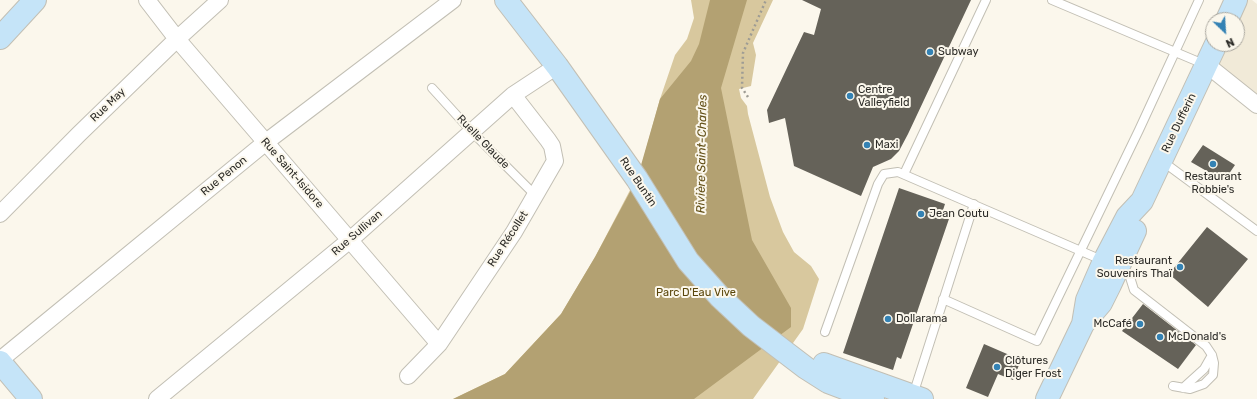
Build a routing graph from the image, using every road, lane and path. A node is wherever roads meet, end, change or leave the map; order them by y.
1 (35, 0) edge
2 (147, 0) edge
3 (220, 0) edge
4 (453, 0) edge
5 (506, 0) edge
6 (766, 0) edge
7 (986, 0) edge
8 (1052, 0) edge
9 (1199, 0) edge
10 (1236, 0) edge
11 (1231, 12) edge
12 (3, 29) edge
13 (177, 38) junction
14 (1176, 52) junction
15 (1213, 52) edge
16 (1207, 65) junction
17 (557, 66) junction
18 (432, 88) dead end
19 (513, 95) junction
20 (748, 97) dead end
21 (1257, 105) edge
22 (472, 132) junction
23 (266, 142) junction
24 (1161, 160) junction
25 (904, 174) junction
26 (536, 196) junction
27 (974, 204) junction
28 (0, 214) edge
29 (1257, 231) edge
30 (350, 240) junction
31 (1081, 251) junction
32 (1117, 268) junction
33 (943, 299) junction
34 (825, 332) dead end
35 (439, 344) junction
36 (779, 347) junction
37 (0, 361) edge
38 (408, 376) dead end
39 (1173, 386) dead end
40 (918, 397) edge
41 (31, 399) edge
42 (157, 399) edge
43 (873, 399) edge
44 (1047, 399) edge

1 - 12 street
2 - 13 street, Rue Saint-Isidore
3 - 13 street, Rue May
4 - 23 street, Rue Penon
5 - 17 street, Rue Buntin
6 - 20 path
7 - 25 lane
8 - 14 lane
9 - 14 lane
10 - 11 street
13 - 23 street, Rue Saint-Isidore
13 - 28 street, Rue May
14 - 16 lane
14 - 31 lane
15 - 16 street, Rue Dufferin
16 - 21 street
16 - 24 street, Rue Dufferin
17 - 19 street, Rue Sullivan
17 - 36 street, Rue Buntin
18 - 22 lane, Ruelle Glaude
19 - 22 street, Rue Sullivan
19 - 26 street, Rue Récollet
22 - 26 lane, Ruelle Glaude
22 - 30 street, Rue Sullivan
23 - 30 street, Rue Saint-Isidore
23 - 37 street, Rue Penon
24 - 29 lane
24 - 32 street, Rue Dufferin
25 - 27 lane
25 - 34 lane
26 - 35 street, Rue Récollet
27 - 31 lane
27 - 33 lane
30 - 35 street, Rue Saint-Isidore
30 - 42 street, Rue Sullivan
31 - 32 lane
31 - 33 lane
32 - 39 lane
32 - 44 street, Rue Dufferin
33 - 40 lane
35 - 38 street, Rue Récollet
36 - 40 street, Rue Buntin
36 - 43 street, Rue Buntin
37 - 41 street

